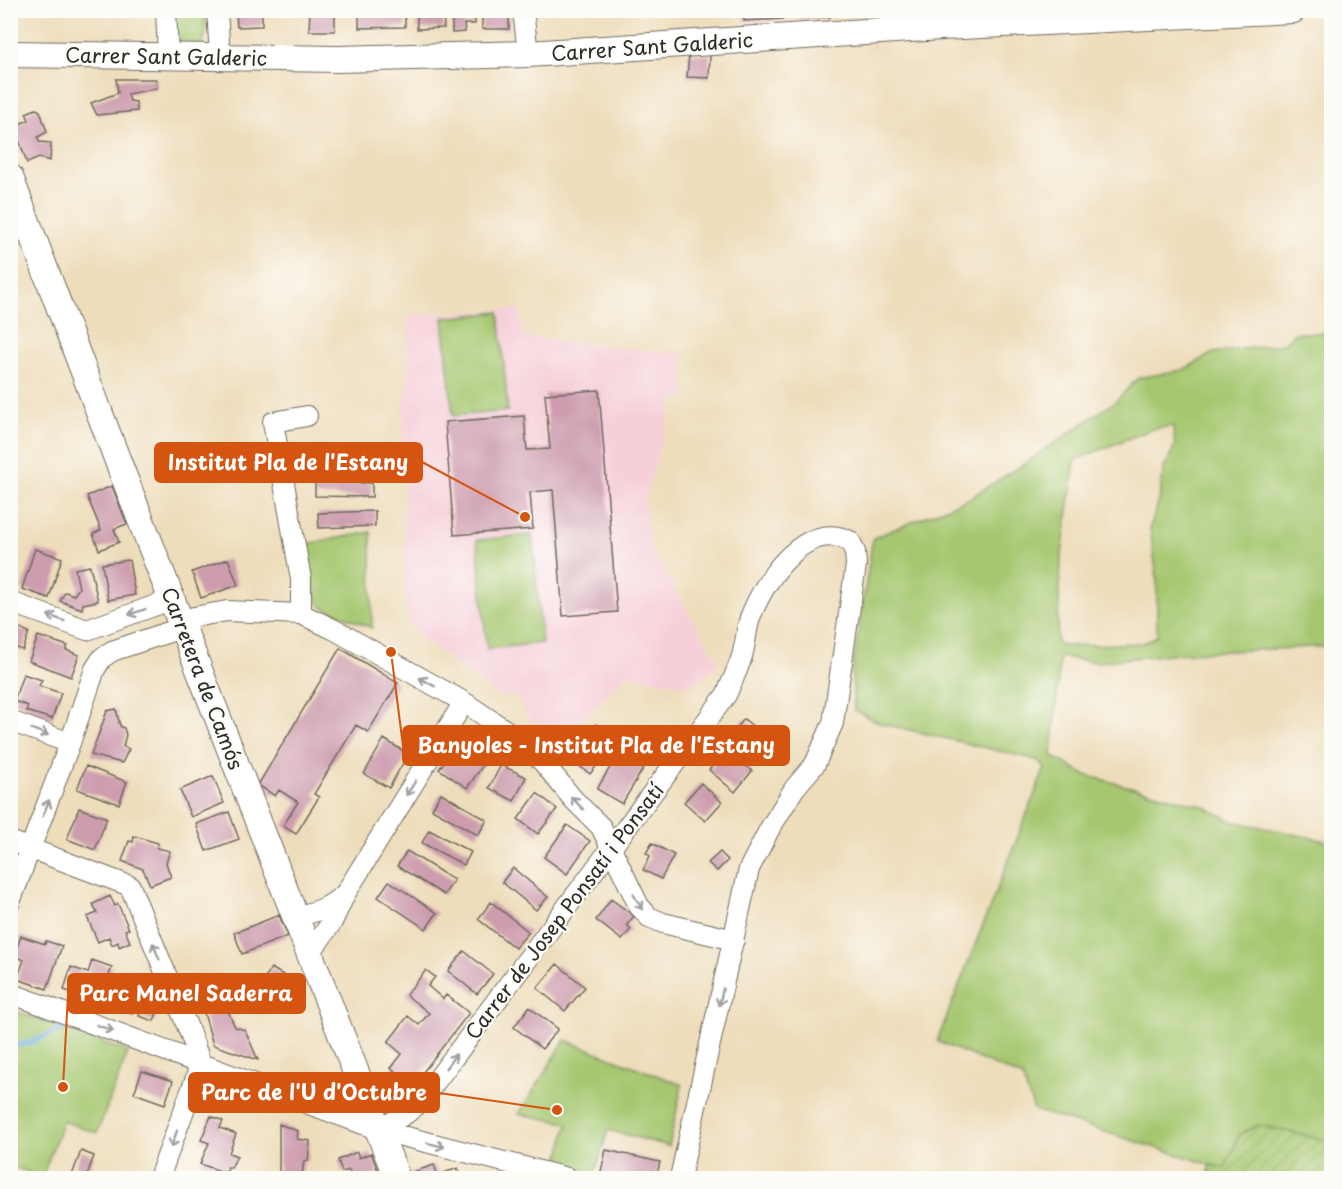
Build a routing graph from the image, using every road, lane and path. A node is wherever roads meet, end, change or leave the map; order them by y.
1 (166, 10) edge
2 (217, 10) edge
3 (522, 10) edge
4 (1293, 10) edge
5 (1179, 13) edge
6 (1026, 17) edge
7 (988, 18) edge
8 (10, 54) edge
9 (528, 54) junction
10 (168, 56) junction
11 (220, 56) junction
12 (10, 177) edge
13 (307, 416) dead end
14 (10, 602) edge
15 (302, 614) junction
16 (179, 616) junction
17 (101, 624) junction
18 (112, 651) junction
19 (464, 702) junction
20 (10, 722) edge
21 (70, 743) junction
22 (10, 841) edge
23 (30, 848) junction
24 (611, 850) junction
25 (345, 894) junction
26 (10, 902) edge
27 (296, 916) junction
28 (734, 940) junction
29 (311, 952) junction
30 (10, 993) edge
31 (201, 1064) junction
32 (380, 1130) junction
33 (159, 1179) edge
34 (397, 1179) edge
35 (567, 1179) edge
36 (680, 1179) edge

1 - 10 street
2 - 11 street
3 - 9 street
4 - 5 street, Carrer Sant Galderic
5 - 6 street, Carrer Sant Galderic
6 - 7 street, Carrer Sant Galderic
7 - 9 street, Carrer Sant Galderic
8 - 10 street, Carrer Sant Galderic
9 - 11 street, Carrer Sant Galderic
10 - 11 street, Carrer Sant Galderic
12 - 16 street, Carretera de Camós
13 - 15 street
17 -> 14 street
15 - 16 street
19 -> 15 street
16 -> 17 street
16 - 18 street
16 - 27 street, Carretera de Camós
17 - 18 street
18 - 21 street
24 -> 19 street
19 -> 25 street
20 -> 21 street
23 -> 21 street
22 - 23 street
23 - 26 street
31 -> 23 street
24 -> 28 street
24 - 28 street, Carrer de Josep Ponsatí i Ponsatí
32 -> 24 street, Carrer de Josep Ponsatí i Ponsatí
25 - 27 street
25 - 29 street
27 - 29 street, Carretera de Camós
28 -> 36 street
29 - 32 street, Carretera de Camós
30 -> 31 street
31 - 32 street
31 -> 33 street
32 - 34 street, Carretera de Camós
32 -> 35 street

